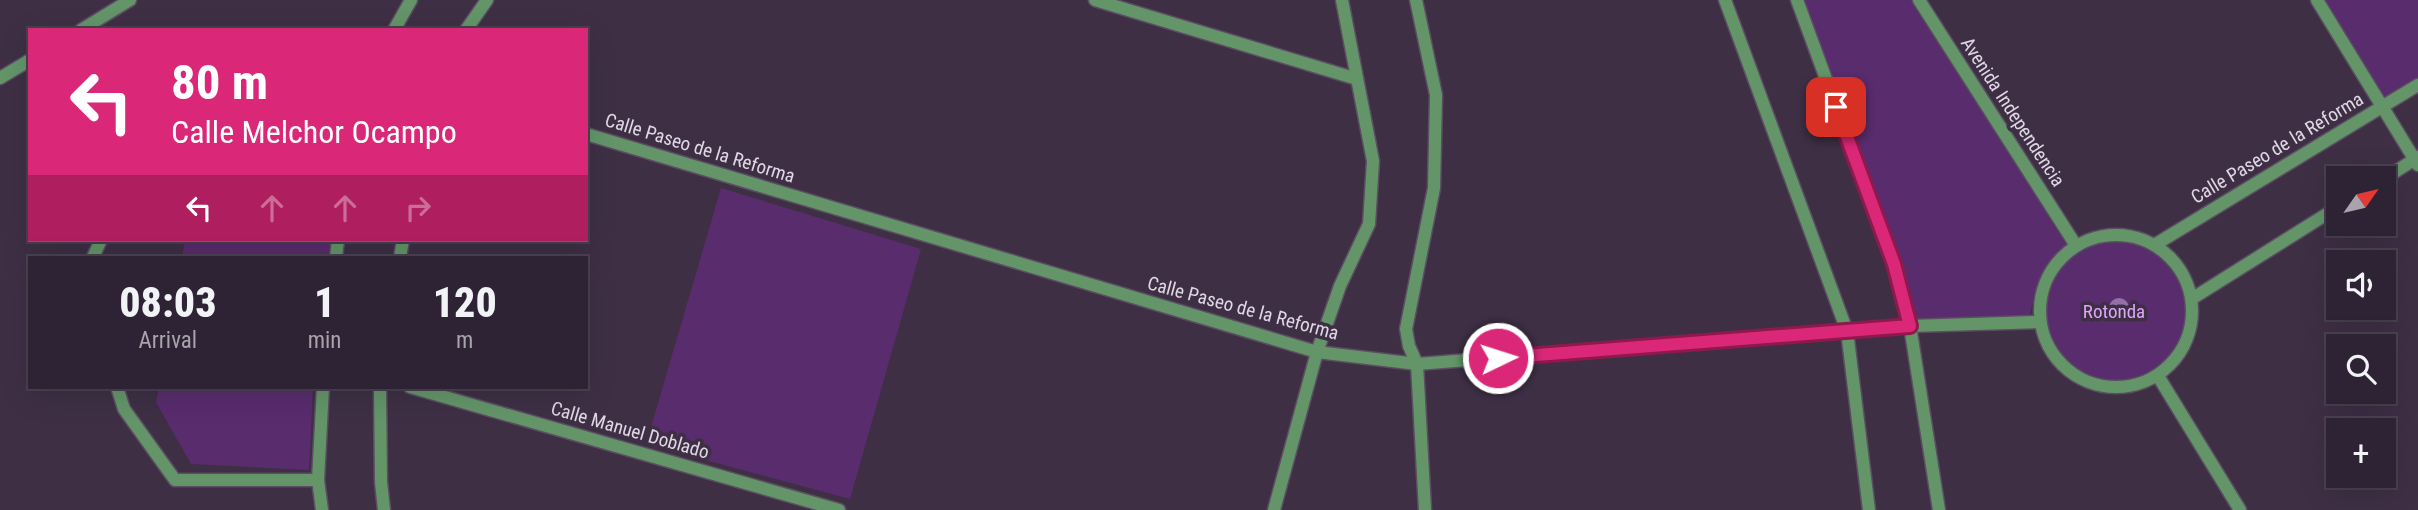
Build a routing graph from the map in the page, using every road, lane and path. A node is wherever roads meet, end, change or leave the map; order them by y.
1 (131, 0) edge
2 (411, 0) edge
3 (487, 0) edge
4 (1096, 0) edge
5 (1342, 0) edge
6 (1416, 0) edge
7 (1725, 0) edge
8 (1797, 0) edge
9 (1919, 0) edge
10 (2317, 0) edge
11 (84, 28) edge
12 (395, 28) edge
13 (467, 28) edge
14 (28, 62) edge
15 (0, 78) edge
16 (1357, 79) junction
17 (2418, 85) edge
18 (2382, 106) junction
19 (588, 135) edge
20 (2417, 160) edge
21 (2396, 172) edge
22 (2326, 215) edge
23 (2075, 244) junction
24 (2156, 244) junction
25 (2193, 298) junction
26 (2038, 322) junction
27 (1910, 326) junction
28 (1846, 331) junction
29 (1317, 352) junction
30 (1417, 364) junction
31 (2158, 376) junction
32 (118, 389) edge
33 (323, 389) edge
34 (380, 389) edge
35 (417, 389) edge
36 (318, 480) junction
37 (322, 510) edge
38 (384, 510) edge
39 (839, 510) edge
40 (1274, 510) edge
41 (1425, 510) edge
42 (1869, 510) edge
43 (1939, 510) edge
44 (2240, 510) edge

1 - 11 street
2 - 12 street
3 - 13 street
4 - 16 street
5 - 16 street
6 - 30 street
7 - 28 street
8 - 27 street
9 - 23 street, Avenida Independencia
10 - 18 street
14 - 15 street
16 - 29 street
17 - 18 street, Calle Paseo de la Reforma
18 - 20 street
18 - 24 street, Calle Paseo de la Reforma
19 - 29 street, Calle Paseo de la Reforma
20 - 21 street
22 - 25 street
23 - 24 street
23 - 26 street
24 - 25 street
25 - 31 street
26 - 27 street, Calle Paseo de la Reforma
26 - 31 street
27 - 28 street, Calle Paseo de la Reforma
27 - 43 street
28 - 30 street, Calle Paseo de la Reforma
28 - 42 street
29 - 30 street, Calle Paseo de la Reforma
29 - 40 street
30 - 41 street
31 - 44 street
32 - 36 street
33 - 36 street
34 - 38 street
35 - 39 street, Calle Manuel Doblado
36 - 37 street

